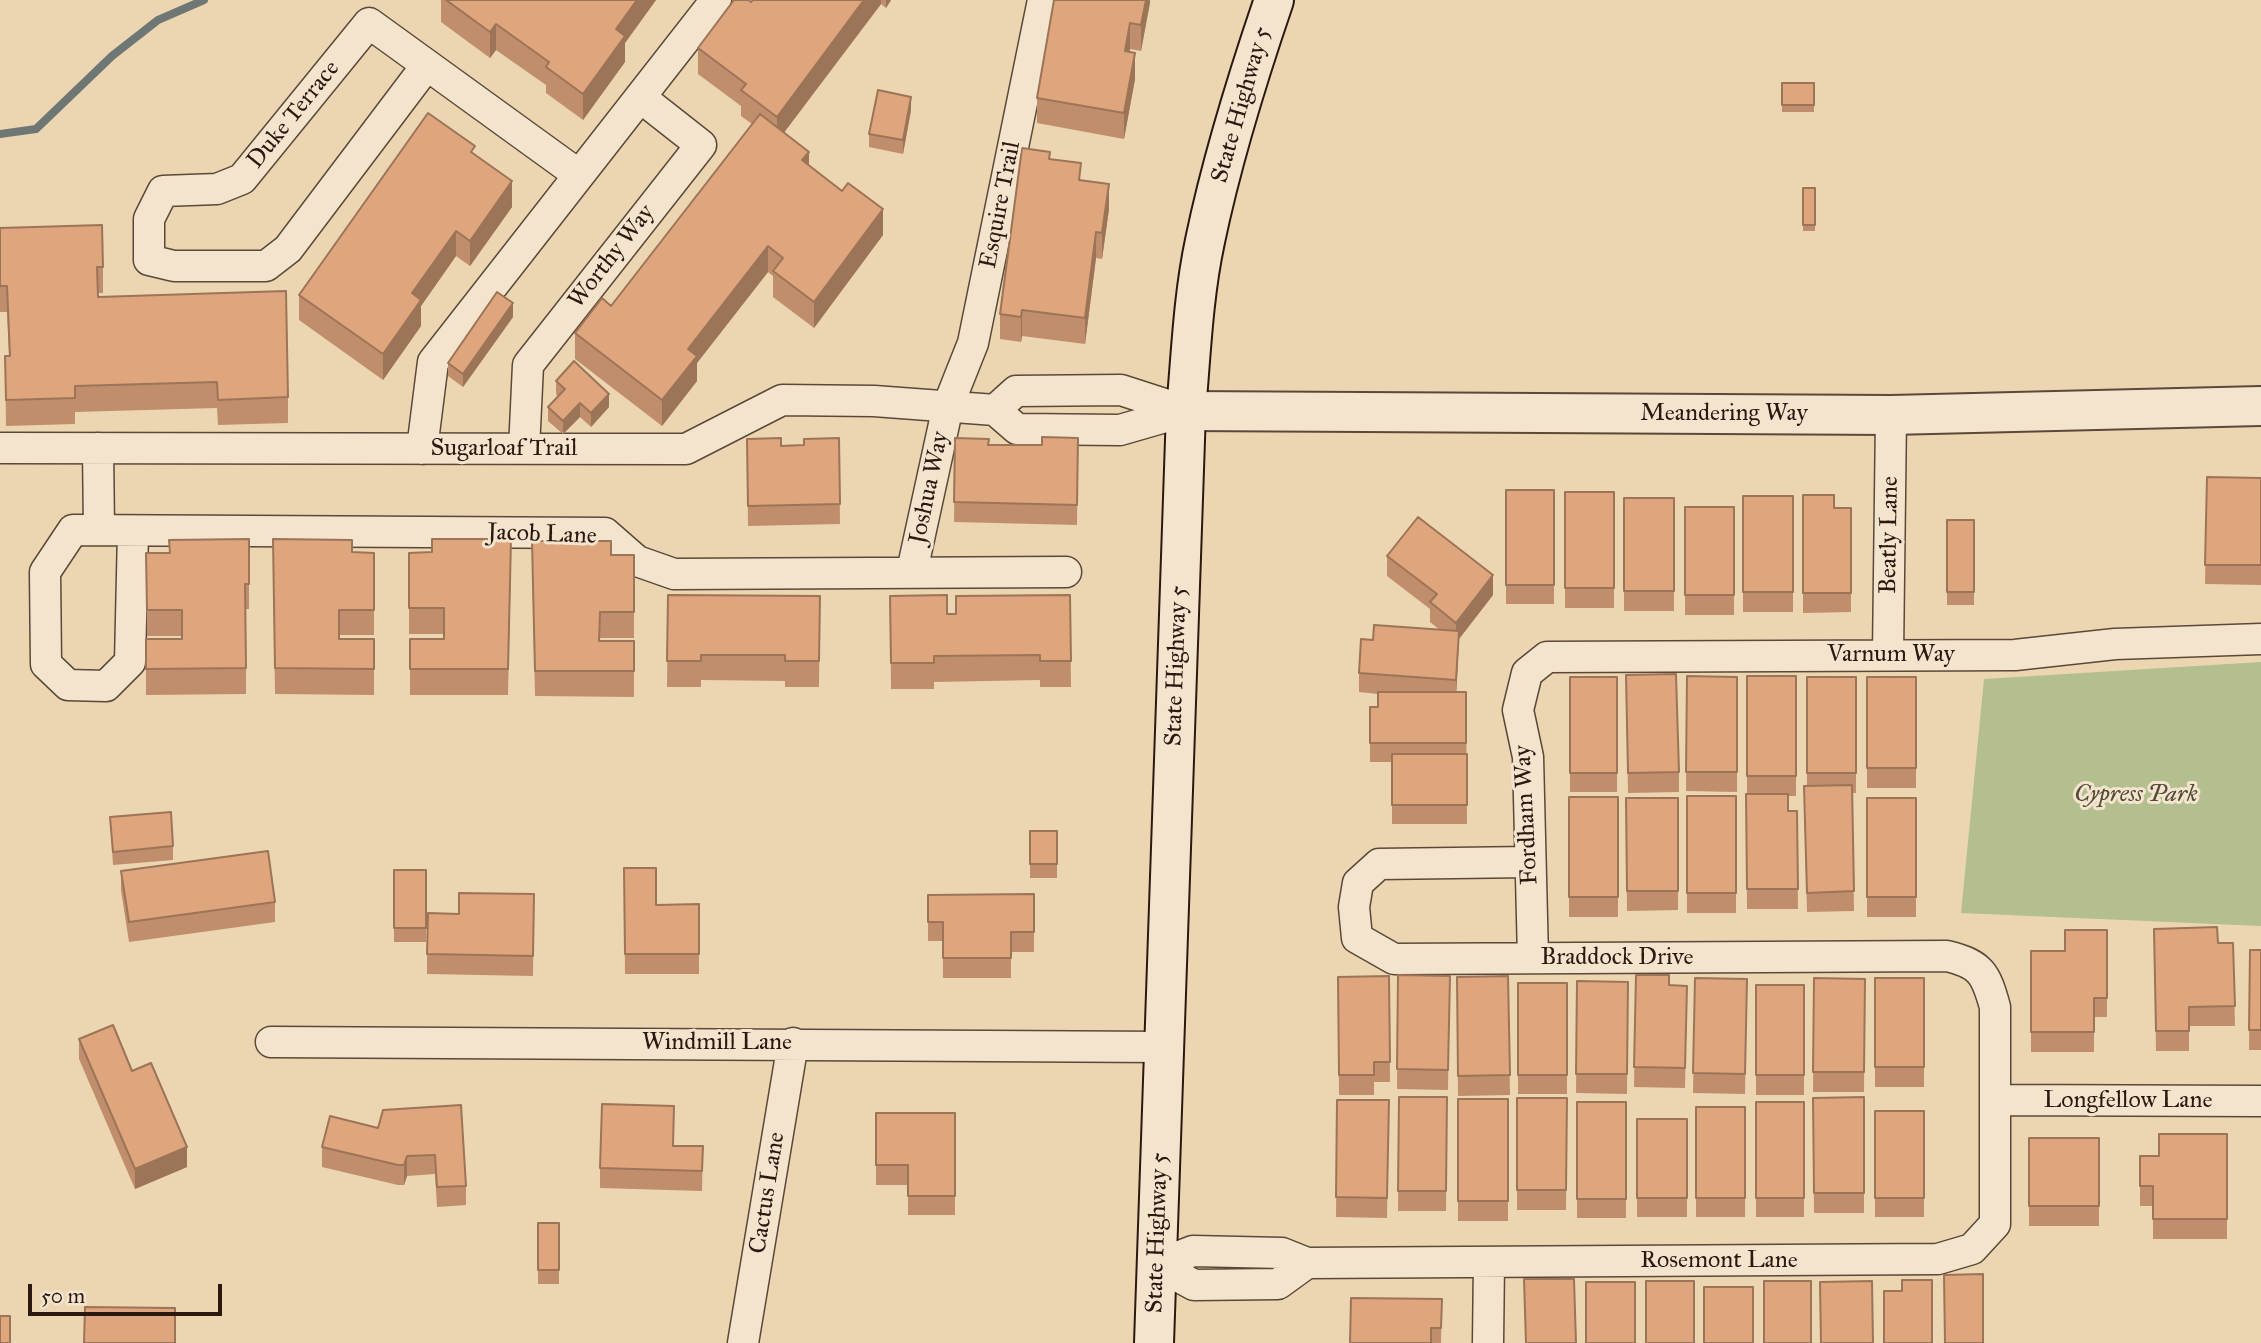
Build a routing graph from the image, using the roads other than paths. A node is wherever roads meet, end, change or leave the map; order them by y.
1 (716, 0) edge
2 (1043, 0) edge
3 (1273, 0) edge
4 (427, 65) junction
5 (640, 97) junction
6 (579, 175) junction
7 (948, 405) junction
8 (2261, 405) edge
9 (995, 410) junction
10 (1186, 411) junction
11 (1891, 415) junction
12 (0, 448) edge
13 (98, 448) junction
14 (422, 449) junction
15 (524, 449) junction
16 (99, 530) junction
17 (133, 531) junction
18 (912, 571) junction
19 (1066, 572) dead end
20 (2261, 639) edge
21 (1888, 655) junction
22 (1527, 673) joint
23 (1529, 862) junction
24 (1533, 958) junction
25 (271, 1042) dead end
26 (793, 1043) junction
27 (1164, 1047) junction
28 (1995, 1100) junction
29 (2261, 1101) edge
30 (1489, 1262) junction
31 (1157, 1265) junction
32 (743, 1343) edge
33 (1154, 1343) edge
34 (1488, 1343) edge

1 - 5 street
2 - 7 street, Esquire Trail
3 - 10 main road, State Highway 5
4 - 4 street, Duke Terrace
4 - 6 street, Duke Terrace
5 - 6 street
5 - 15 street, Worthy Way
6 - 14 street
7 - 9 street, Sugarloaf Trail
7 - 15 street, Sugarloaf Trail
7 - 18 street, Joshua Way
8 - 11 main road, Meandering Way
9 - 10 street, Sugarloaf Trail
9 - 10 street
10 - 11 main road, Meandering Way
10 - 27 main road, State Highway 5
11 - 21 street, Beatly Lane
12 - 13 street, Sugarloaf Trail
13 - 14 street, Sugarloaf Trail
13 - 16 street
14 - 15 street, Sugarloaf Trail
16 - 17 street, Jacob Lane
16 - 17 street, Jacob Lane
17 - 18 street, Jacob Lane
18 - 19 street, Jacob Lane
20 - 21 street, Varnum Way
21 - 22 street, Varnum Way
22 - 23 street, Fordham Way
23 - 24 street, Fordham Way
23 - 24 street, Braddock Drive
24 - 28 street, Braddock Drive
25 - 26 street, Windmill Lane
26 - 27 street, Windmill Lane
26 - 32 street, Cactus Lane
27 - 31 main road, State Highway 5
28 - 29 street, Longfellow Lane
28 - 30 street, Rosemont Lane
30 - 31 street, Rosemont Lane
30 - 34 street
31 - 33 main road, State Highway 5

